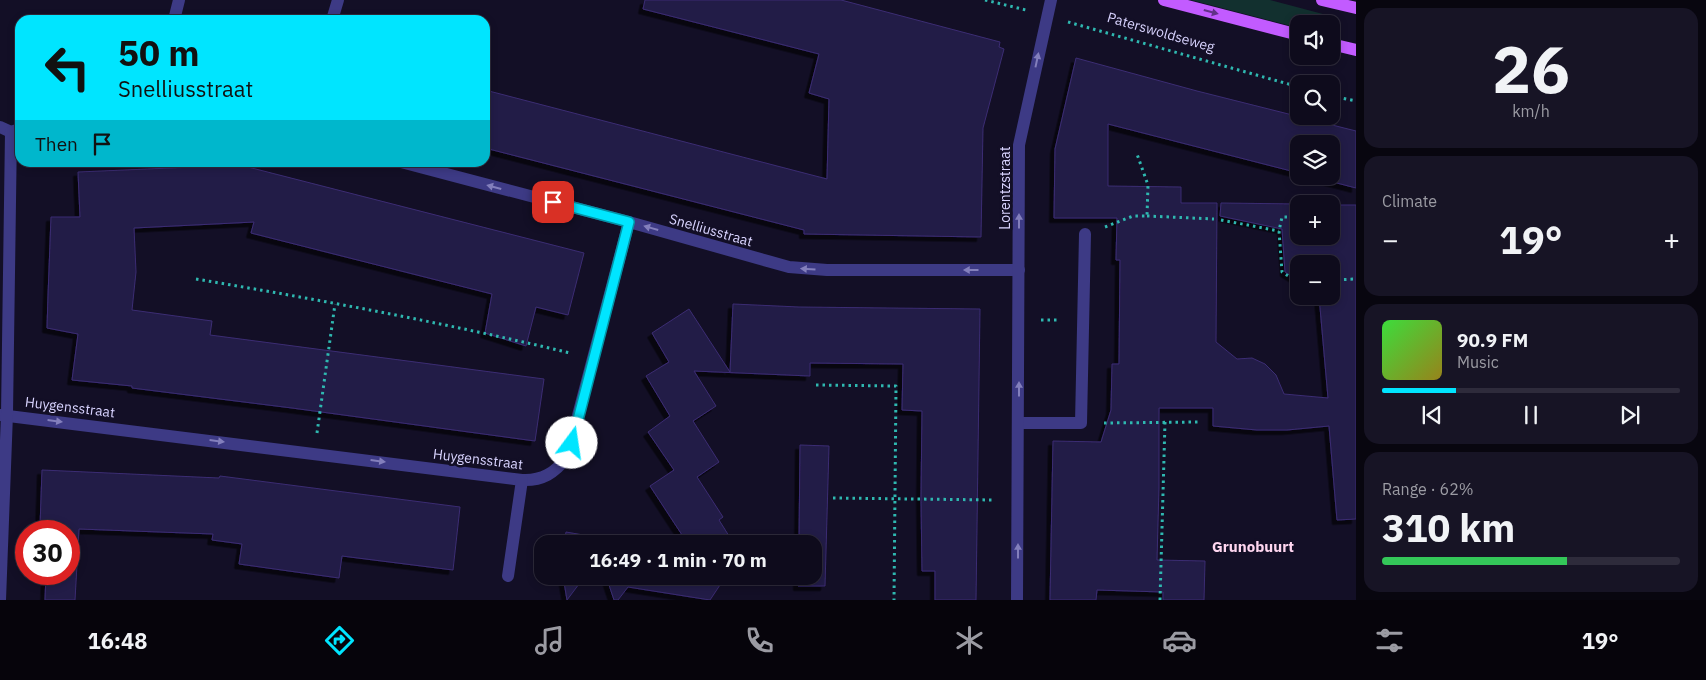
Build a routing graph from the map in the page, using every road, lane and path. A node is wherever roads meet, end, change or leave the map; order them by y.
1 (179, 0) edge
2 (338, 0) edge
3 (985, 0) edge
4 (1051, 0) edge
5 (1164, 0) edge
6 (1322, 0) edge
7 (1356, 8) edge
8 (175, 15) edge
9 (334, 15) edge
10 (1048, 16) junction
11 (1290, 33) edge
12 (1340, 46) edge
13 (1356, 50) edge
14 (1290, 84) edge
15 (1340, 98) edge
16 (1356, 102) edge
17 (10, 129) edge
18 (1137, 154) dead end
19 (420, 167) edge
20 (1147, 216) junction
21 (1287, 217) dead end
22 (1214, 219) dead end
23 (1221, 220) dead end
24 (629, 222) junction
25 (1280, 231) junction
26 (1085, 234) joint
27 (1020, 270) junction
28 (1290, 277) edge
29 (196, 279) dead end
30 (1356, 279) edge
31 (1340, 280) edge
32 (335, 304) junction
33 (1019, 320) junction
34 (1083, 320) junction
35 (594, 358) junction
36 (816, 385) dead end
37 (4, 415) edge
38 (1165, 422) junction
39 (1200, 422) dead end
40 (1081, 423) junction
41 (1018, 424) junction
42 (314, 453) junction
43 (522, 480) junction
44 (833, 498) dead end
45 (894, 499) junction
46 (1018, 500) junction
47 (508, 576) dead end
48 (0, 600) edge
49 (894, 600) edge
50 (1017, 600) edge
51 (1160, 600) edge

1 - 8 street
2 - 9 street
3 - 10 path, Paterswoldseweg
4 - 10 street, Lorentzstraat
5 -> 11 main road
6 - 7 main road
10 - 14 path, Paterswoldseweg
27 -> 10 street, Lorentzstraat
12 - 13 main road
15 - 16 path
17 - 37 street
18 - 20 path
24 -> 19 street, Snelliusstraat
20 - 22 path
20 - 26 path
21 - 25 path
23 - 25 path
27 -> 24 street, Snelliusstraat
24 - 35 street, Huygensstraat
25 - 28 path
26 - 34 street
27 - 33 street, Lorentzstraat
29 - 32 path
30 - 31 path
32 - 35 path
32 - 42 path
33 - 34 path
41 -> 33 street, Lorentzstraat
34 - 40 street
35 - 43 street, Huygensstraat
36 - 45 path
37 -> 42 street, Huygensstraat
37 - 48 street
38 - 39 path
38 - 40 path
38 - 51 path
40 - 41 street
41 - 46 street, Lorentzstraat
42 -> 43 street, Huygensstraat
43 - 47 street
44 - 45 path
45 - 46 path
45 - 49 path
50 -> 46 street, Lorentzstraat

